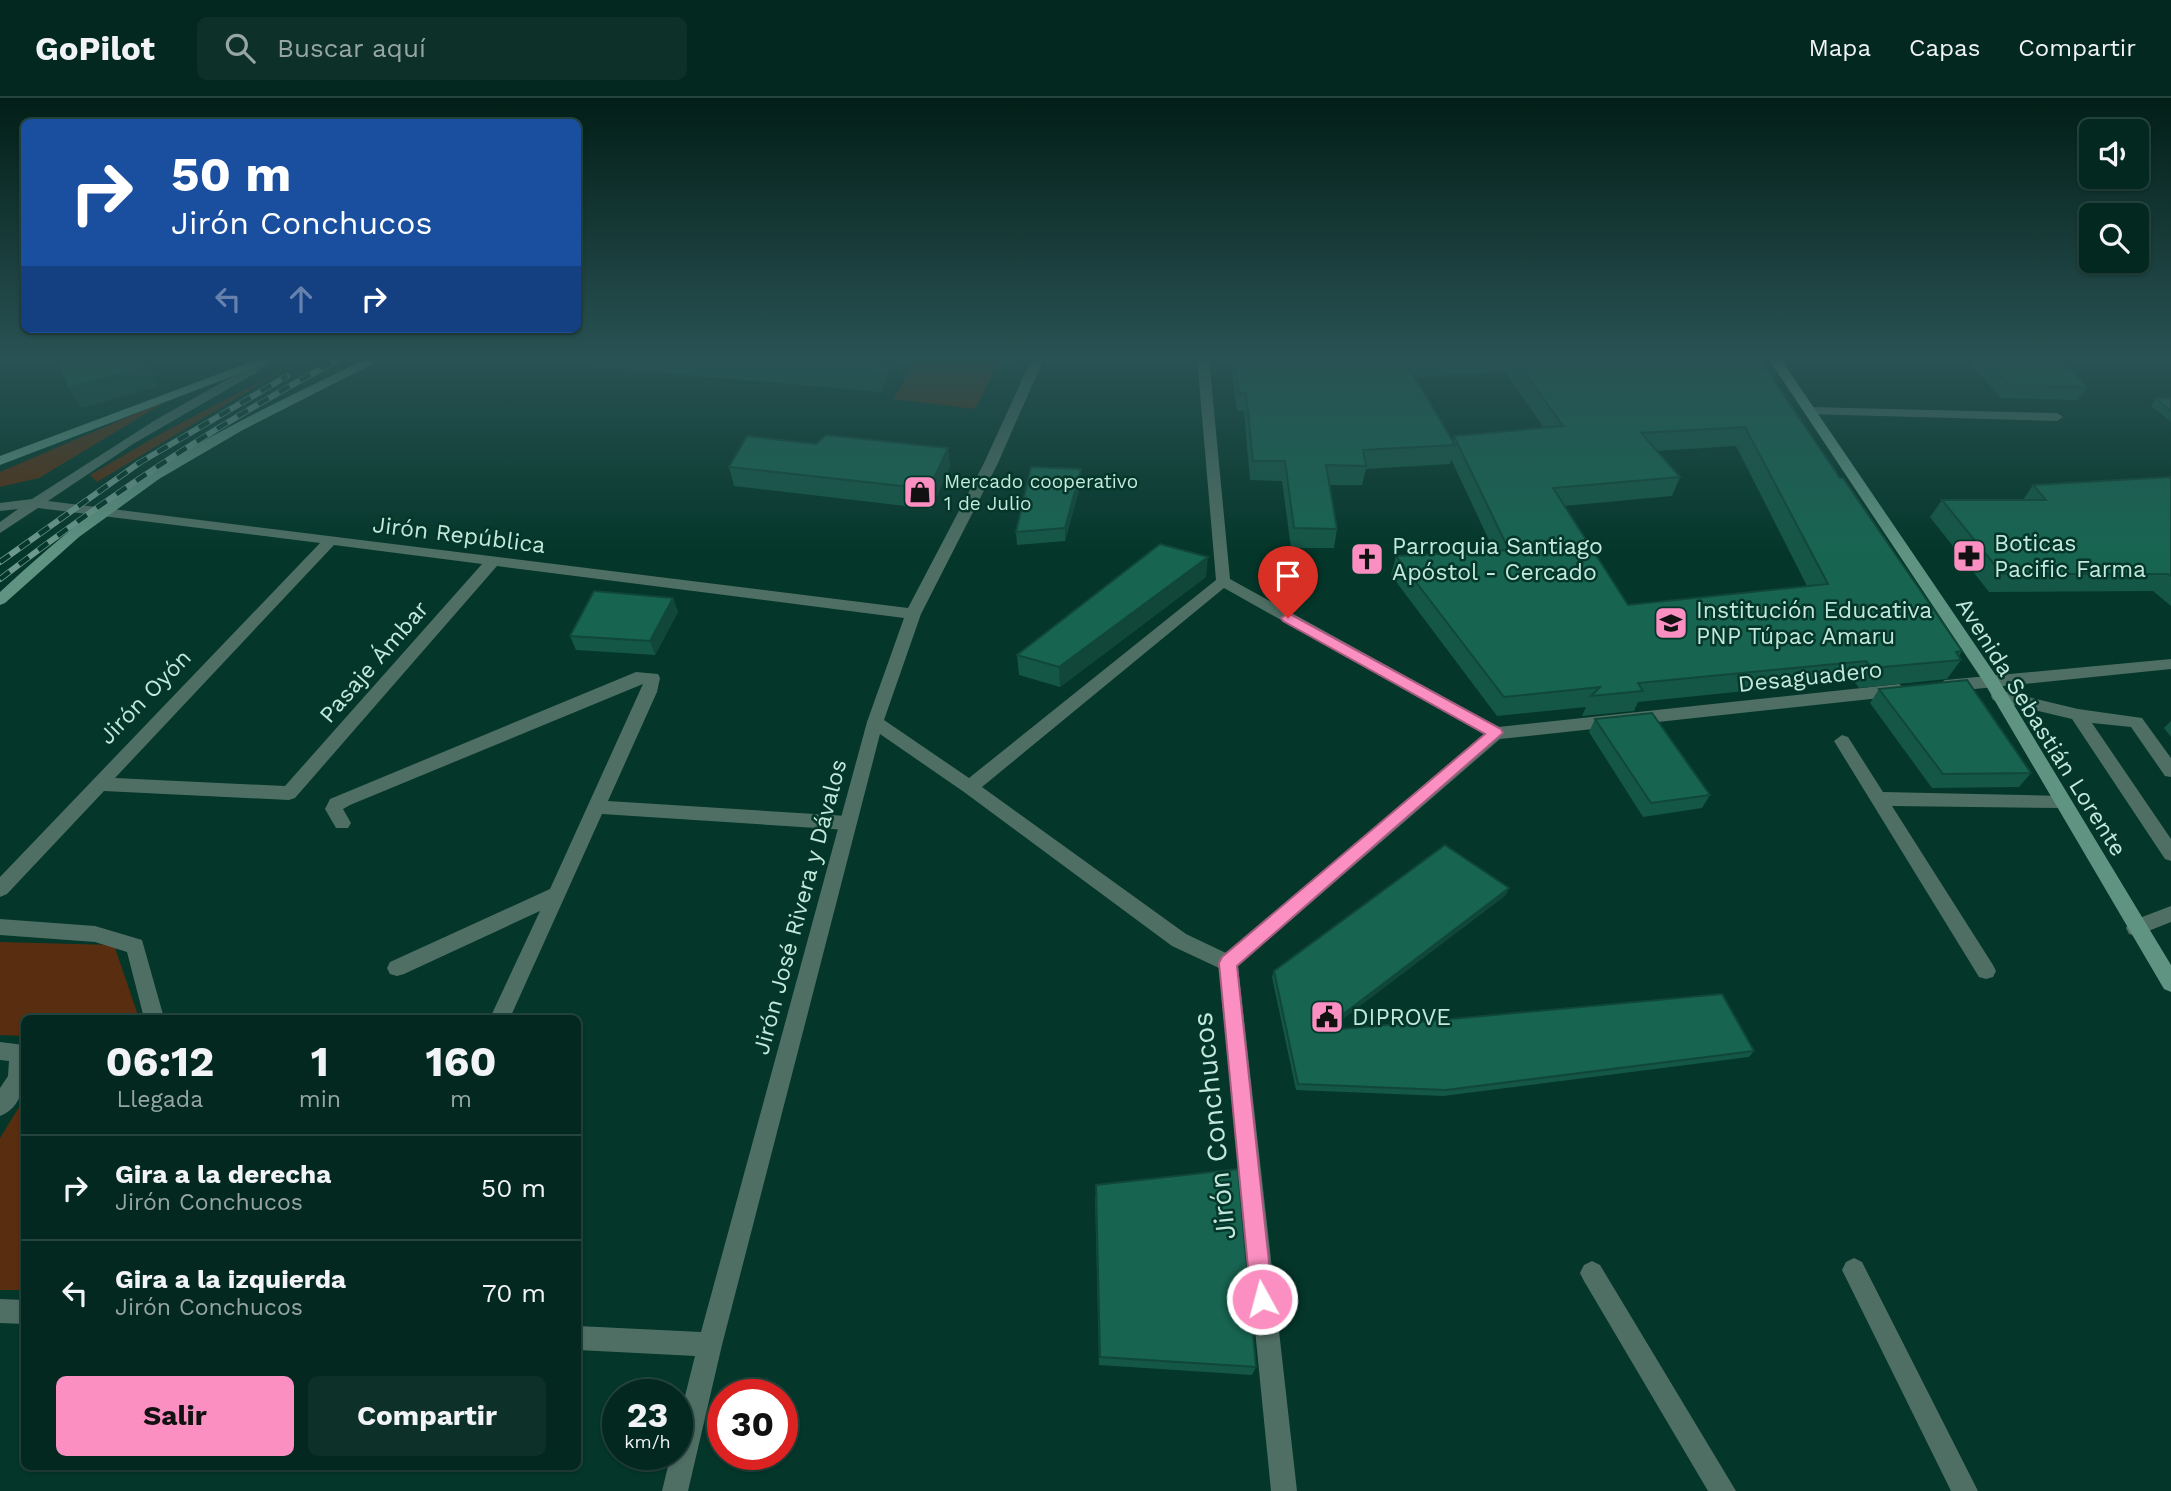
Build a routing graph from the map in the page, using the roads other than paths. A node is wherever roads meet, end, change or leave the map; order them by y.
1 (97, 423) edge
2 (157, 423) edge
3 (247, 423) edge
4 (1008, 423) edge
5 (1209, 423) edge
6 (1817, 423) edge
7 (0, 461) edge
8 (35, 503) junction
9 (0, 507) edge
10 (101, 513) junction
11 (0, 529) edge
12 (329, 542) junction
13 (492, 562) junction
14 (1223, 581) junction
15 (0, 600) edge
16 (912, 614) junction
17 (2171, 664) edge
18 (1995, 688) junction
19 (2078, 715) junction
20 (874, 722) junction
21 (1496, 733) junction
22 (1842, 741) dead end
23 (2171, 771) edge
24 (99, 784) junction
25 (970, 787) junction
26 (1878, 799) junction
27 (2061, 801) junction
28 (598, 807) junction
29 (847, 823) junction
30 (342, 824) dead end
31 (2171, 854) edge
32 (0, 889) edge
33 (557, 894) junction
34 (2171, 914) edge
35 (0, 926) edge
36 (2136, 928) junction
37 (1228, 963) junction
38 (397, 968) dead end
39 (1986, 971) dead end
40 (2171, 983) edge
41 (153, 1015) edge
42 (501, 1015) edge
43 (0, 1051) edge
44 (0, 1106) edge
45 (1854, 1270) dead end
46 (1592, 1273) dead end
47 (0, 1311) edge
48 (21, 1312) edge
49 (581, 1338) edge
50 (710, 1345) junction
51 (675, 1491) edge
52 (1284, 1491) edge
53 (1723, 1491) edge
54 (1965, 1491) edge

1 - 7 main road
2 - 8 street
3 - 10 main road
4 - 16 street, Jirón José Rivera y Dávalos
5 - 14 street
6 - 18 main road, Avenida Sebastián Lorente
8 - 9 street, Jirón República
8 - 10 street, Jirón República
8 - 11 street
10 - 12 street, Jirón República
10 - 15 main road
12 - 13 street, Jirón República
12 - 24 street, Jirón Oyón
13 - 16 street, Jirón República
13 - 24 street, Pasaje Ámbar
14 - 21 street
14 - 25 street
16 - 20 street, Jirón José Rivera y Dávalos
17 - 18 street, Desaguadero
18 - 19 street
18 - 21 street, Desaguadero
18 - 27 main road, Avenida Sebastián Lorente
19 - 23 street
19 - 31 street
20 - 25 street
20 - 29 street, Jirón José Rivera y Dávalos
21 - 37 street
22 - 26 street
24 - 32 street, Jirón Oyón
25 - 37 street
26 - 27 street
26 - 39 street
27 - 36 main road, Avenida Sebastián Lorente
28 - 29 street
28 - 30 street
28 - 33 street
29 - 50 street, Jirón José Rivera y Dávalos
33 - 38 street
33 - 42 street
34 - 36 street
35 - 41 street
36 - 40 main road, Avenida Sebastián Lorente
37 - 52 street, Jirón Conchucos
43 - 44 street
45 - 54 street
46 - 53 street
47 - 48 street
49 - 50 street
50 - 51 street, Jirón José Rivera y Dávalos

